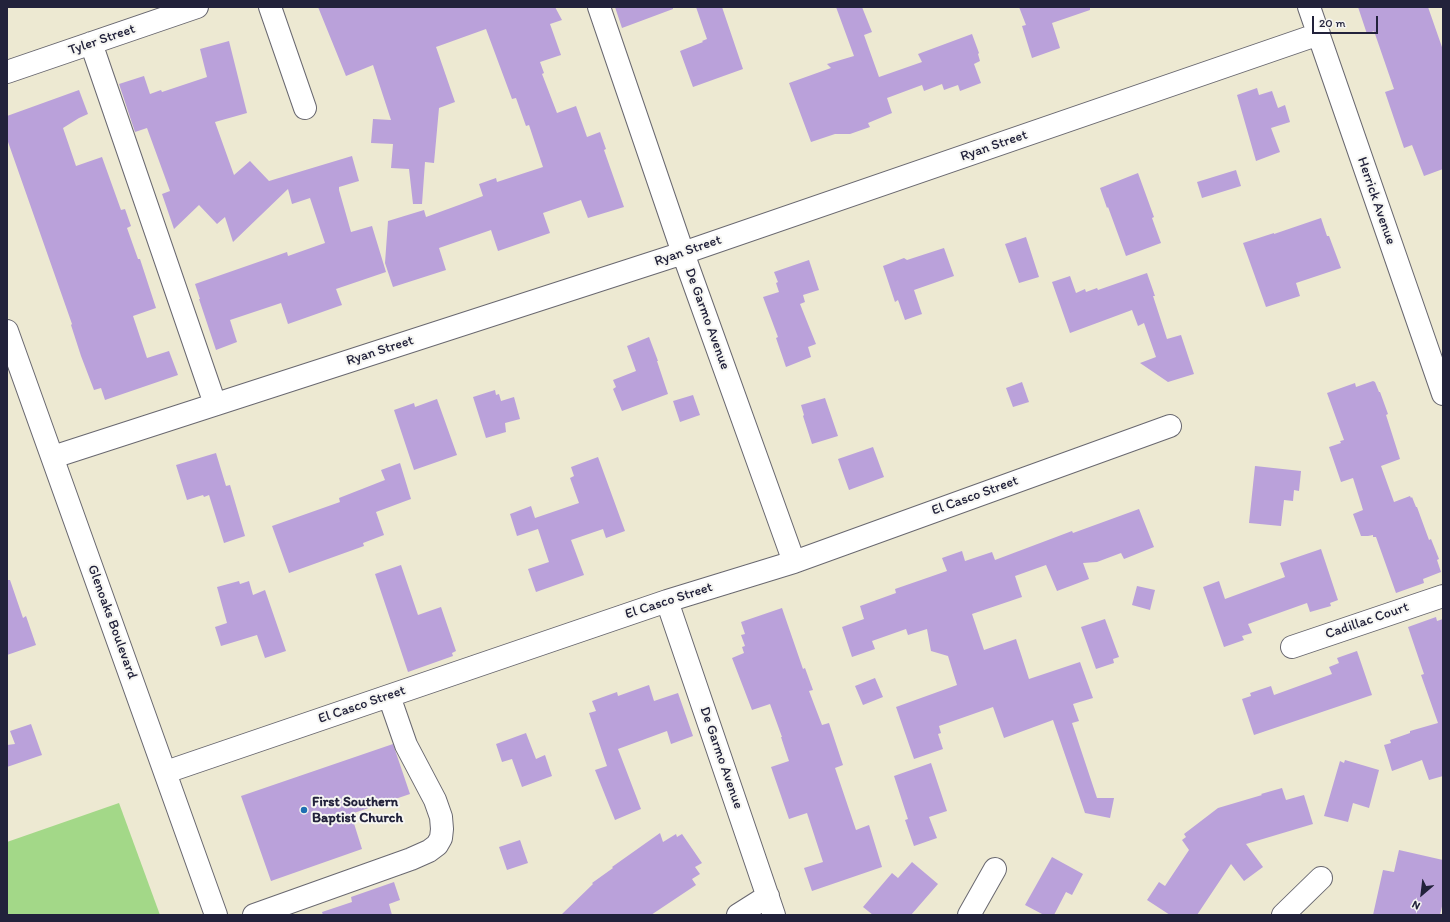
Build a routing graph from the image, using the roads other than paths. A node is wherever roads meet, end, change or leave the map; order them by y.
1 (197, 7) edge
2 (270, 7) edge
3 (599, 7) edge
4 (1309, 7) edge
5 (1319, 34) junction
6 (91, 43) junction
7 (7, 72) edge
8 (305, 108) dead end
9 (683, 253) junction
10 (7, 330) edge
11 (1443, 394) edge
12 (215, 404) junction
13 (1170, 426) dead end
14 (53, 457) junction
15 (794, 562) junction
16 (1443, 596) edge
17 (667, 601) junction
18 (1292, 647) dead end
19 (389, 696) junction
20 (166, 772) junction
21 (995, 869) dead end
22 (1321, 878) dead end
23 (771, 905) edge
24 (216, 915) edge
25 (254, 915) edge
26 (738, 915) edge
27 (969, 915) edge
28 (1283, 915) edge

1 - 6 street, Tyler Street
2 - 8 street
3 - 9 street, De Garmo Avenue
4 - 5 street, Herrick Avenue
5 - 9 street, Ryan Street
5 - 11 street, Herrick Avenue
6 - 7 street, Tyler Street
6 - 12 street
9 - 12 street, Ryan Street
9 - 15 street, De Garmo Avenue
10 - 14 street, Glenoaks Boulevard
12 - 14 street, Ryan Street
13 - 15 street, El Casco Street
14 - 20 street, Glenoaks Boulevard
15 - 17 street, El Casco Street
16 - 18 street, Cadillac Court
17 - 19 street, El Casco Street
17 - 23 street, De Garmo Avenue
19 - 20 street, El Casco Street
19 - 25 street
20 - 24 street, Glenoaks Boulevard
21 - 27 street
22 - 28 street
23 - 26 street

